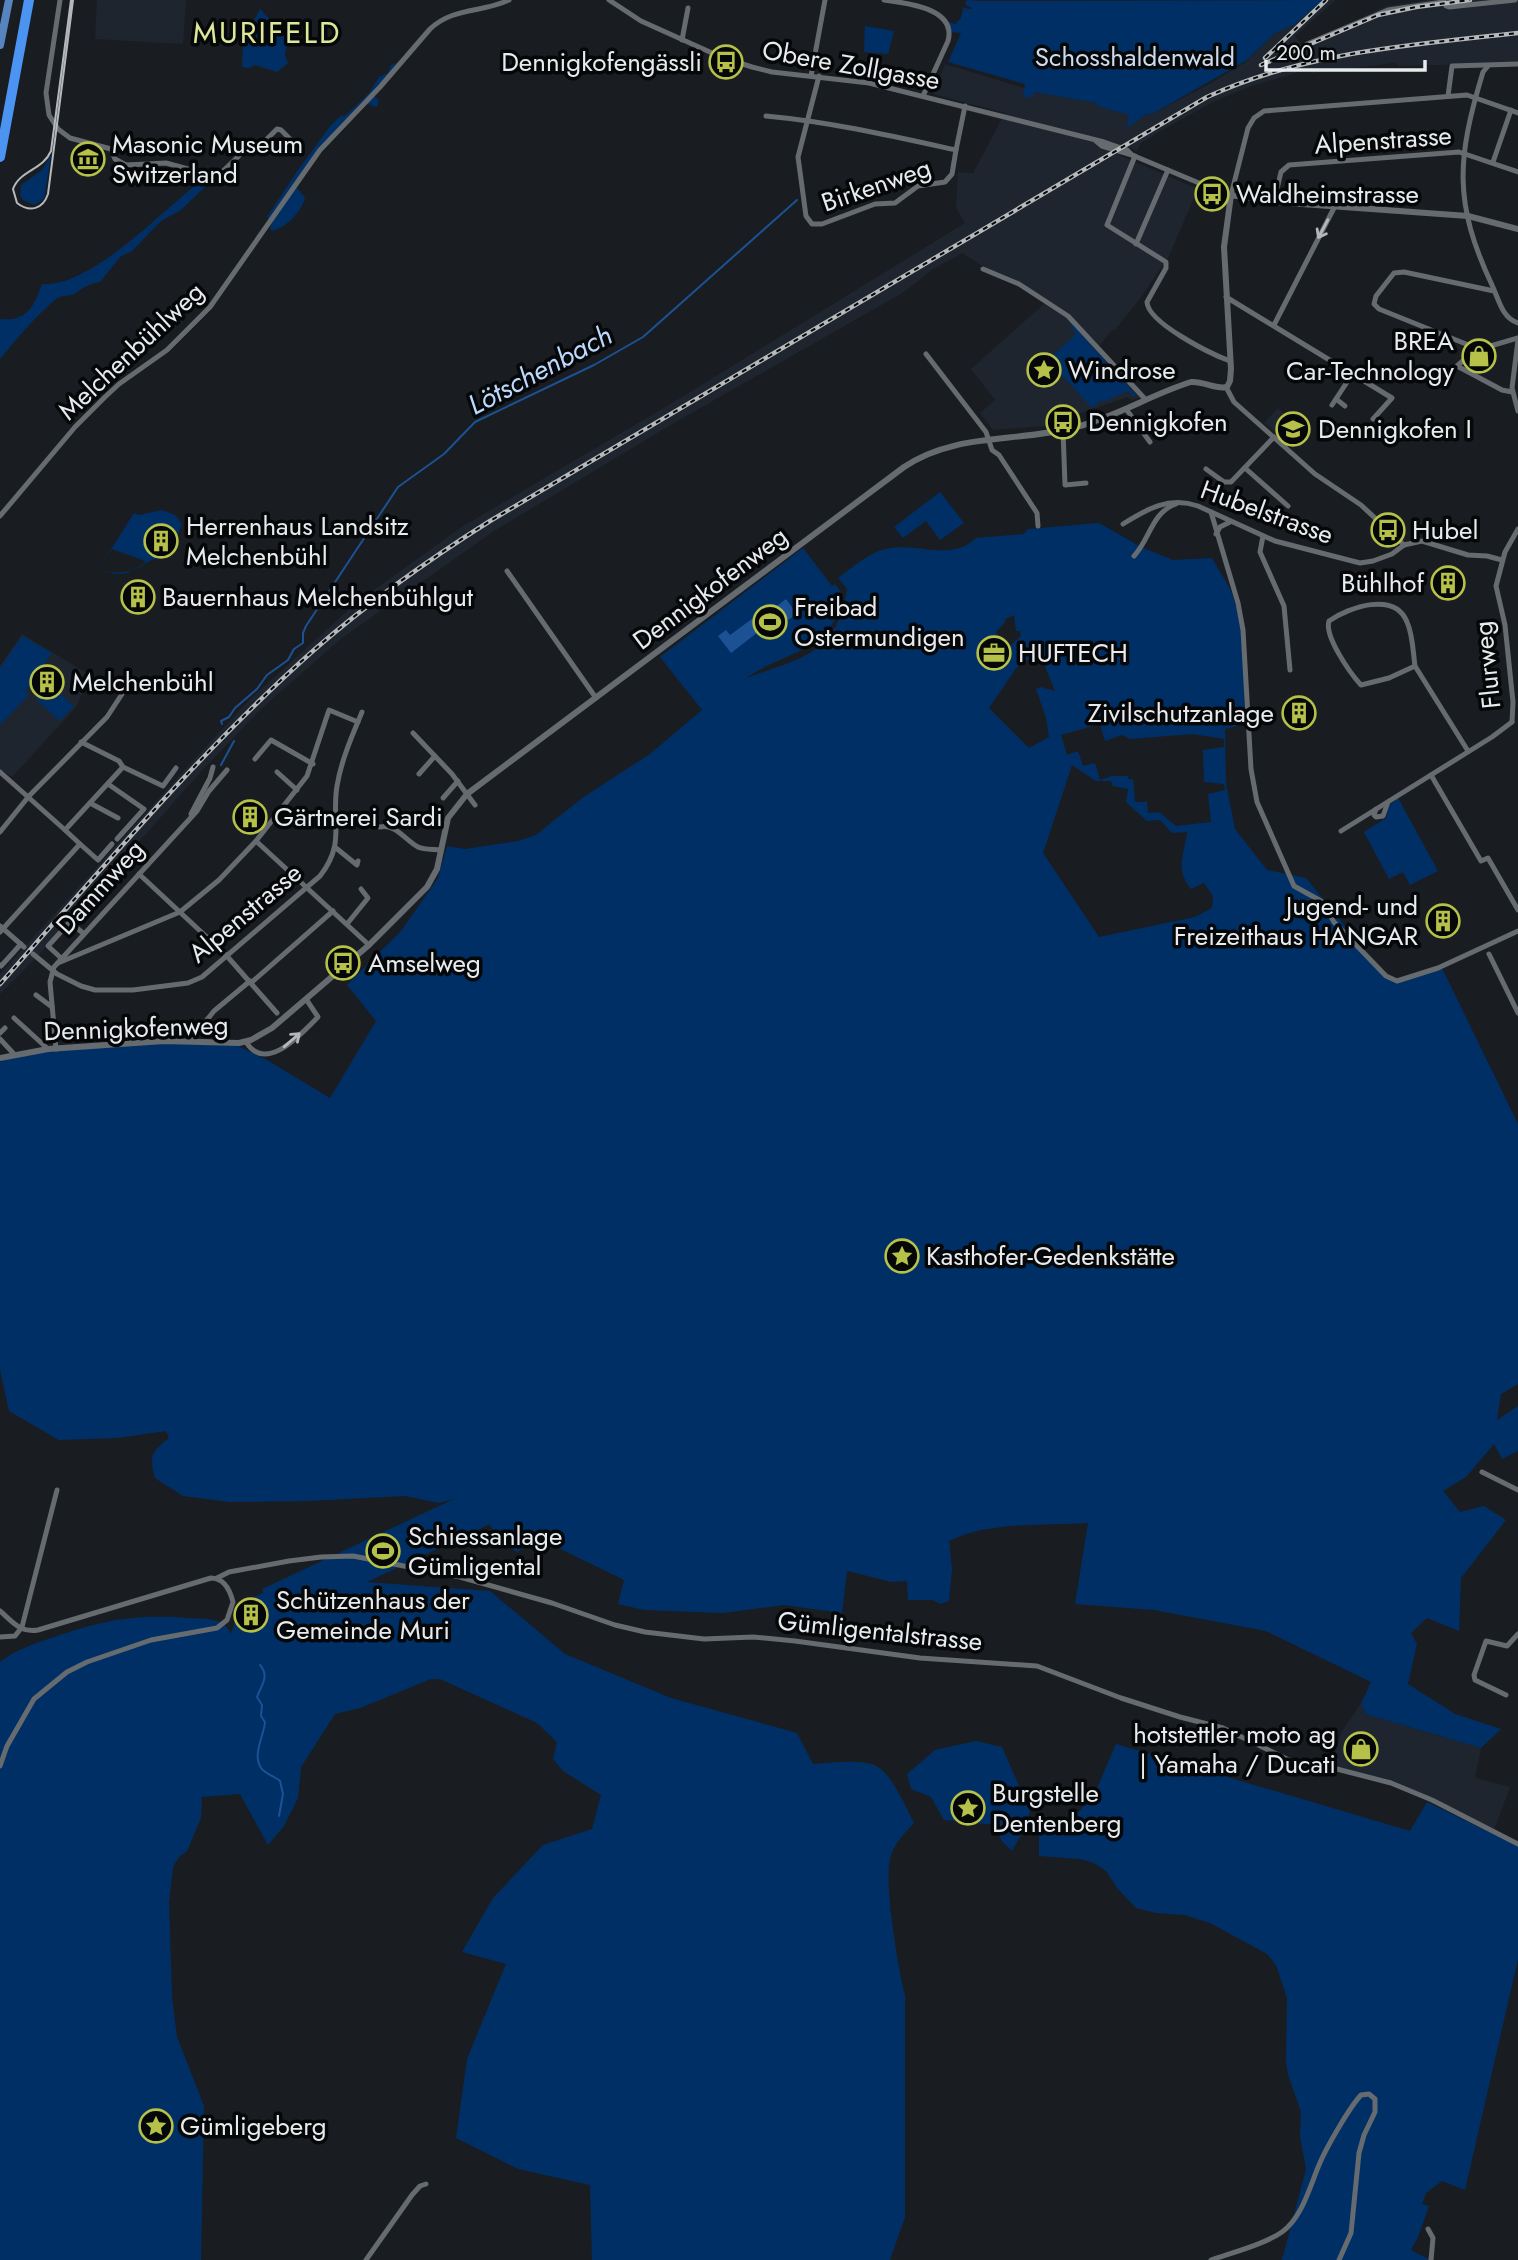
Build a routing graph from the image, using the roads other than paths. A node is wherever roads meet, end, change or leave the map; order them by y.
1 (9, 0) edge
2 (23, 0) edge
3 (29, 0) edge
4 (60, 0) edge
5 (509, 0) edge
6 (609, 0) edge
7 (825, 0) edge
8 (884, 0) edge
9 (1515, 0) edge
10 (1443, 1) edge
11 (688, 8) dead end
12 (682, 40) junction
13 (1307, 44) dead end
14 (0, 46) edge
15 (1518, 64) edge
16 (1486, 68) junction
17 (811, 76) junction
18 (819, 76) junction
19 (923, 96) junction
20 (1448, 96) junction
21 (1476, 96) junction
22 (965, 106) junction
23 (1515, 111) edge
24 (765, 117) dead end
25 (808, 120) junction
26 (0, 121) edge
27 (956, 150) junction
28 (255, 151) junction
29 (1463, 153) junction
30 (1133, 155) junction
31 (0, 157) edge
32 (1493, 162) junction
33 (1168, 170) junction
34 (1518, 172) edge
35 (1231, 195) junction
36 (1274, 202) junction
37 (1335, 206) junction
38 (1468, 216) junction
39 (1518, 229) edge
40 (1136, 244) junction
41 (983, 269) dead end
42 (1494, 291) junction
43 (1226, 298) junction
44 (1518, 323) edge
45 (1274, 325) junction
46 (1518, 339) edge
47 (1471, 346) junction
48 (926, 354) dead end
49 (1230, 360) junction
50 (1353, 373) junction
51 (1226, 387) junction
52 (1512, 392) junction
53 (1146, 400) junction
54 (1345, 406) dead end
55 (1126, 409) junction
56 (1518, 411) edge
57 (1373, 419) dead end
58 (1063, 430) junction
59 (1274, 437) junction
60 (990, 439) junction
61 (1150, 442) dead end
62 (1245, 468) junction
63 (1206, 469) dead end
64 (1086, 484) dead end
65 (1178, 503) junction
66 (1288, 506) dead end
67 (1211, 513) junction
68 (0, 516) edge
69 (1230, 522) junction
70 (1123, 524) dead end
71 (1038, 526) dead end
72 (1518, 528) edge
73 (1216, 534) junction
74 (1263, 536) junction
75 (1509, 543) junction
76 (1404, 545) junction
77 (1518, 549) edge
78 (1134, 556) dead end
79 (1502, 560) junction
80 (507, 571) dead end
81 (1415, 666) junction
82 (1290, 670) dead end
83 (122, 689) dead end
84 (596, 698) junction
85 (362, 712) dead end
86 (358, 722) junction
87 (1511, 722) junction
88 (1518, 726) edge
89 (413, 733) dead end
90 (81, 742) junction
91 (1468, 751) junction
92 (435, 756) junction
93 (255, 759) dead end
94 (313, 764) junction
95 (213, 766) dead end
96 (123, 767) junction
97 (176, 768) dead end
98 (227, 770) dead end
99 (0, 772) edge
100 (277, 772) dead end
101 (419, 774) dead end
102 (1431, 775) junction
103 (458, 781) junction
104 (108, 784) junction
105 (297, 790) junction
106 (467, 794) junction
107 (29, 796) junction
108 (443, 798) dead end
109 (1388, 802) junction
110 (90, 803) junction
111 (475, 805) dead end
112 (1376, 809) junction
113 (118, 818) dead end
114 (188, 818) junction
115 (380, 827) dead end
116 (65, 830) junction
117 (1341, 831) dead end
118 (0, 832) edge
119 (256, 841) junction
120 (80, 844) junction
121 (336, 848) junction
122 (441, 850) junction
123 (358, 861) dead end
124 (139, 874) junction
125 (307, 886) junction
126 (361, 889) dead end
127 (1518, 910) edge
128 (333, 911) junction
129 (180, 912) junction
130 (347, 924) junction
131 (1, 929) edge
132 (1518, 931) edge
133 (84, 934) junction
134 (369, 945) junction
135 (33, 954) dead end
136 (1489, 954) dead end
137 (226, 955) junction
138 (60, 961) junction
139 (0, 965) edge
140 (52, 971) junction
141 (251, 982) junction
142 (36, 995) dead end
143 (306, 999) junction
144 (52, 1007) junction
145 (277, 1013) dead end
146 (1518, 1013) edge
147 (14, 1018) dead end
148 (5, 1028) dead end
149 (0, 1033) edge
150 (0, 1039) edge
151 (190, 1041) junction
152 (246, 1042) junction
153 (52, 1049) junction
154 (14, 1054) junction
155 (0, 1058) edge
156 (1482, 1472) dead end
157 (57, 1490) dead end
158 (1518, 1490) edge
159 (217, 1578) junction
160 (0, 1611) edge
161 (21, 1629) junction
162 (1518, 1634) edge
163 (0, 1637) edge
164 (1506, 1695) dead end
165 (0, 1766) edge
166 (1518, 1844) edge
167 (426, 2184) dead end
168 (1429, 2229) dead end
169 (366, 2260) edge
170 (1211, 2260) edge
171 (1339, 2260) edge
172 (1431, 2260) edge

1 - 14 main road
2 - 26 highway
3 - 31 highway
4 - 28 street
5 - 68 street, Melchenbühlweg
6 - 12 street, Obere Zollgasse
7 - 17 street
8 - 19 street
9 - 10 street
10 - 13 street
11 - 12 street
12 - 17 street, Obere Zollgasse
15 - 16 street
16 - 20 street
16 - 21 street
17 - 18 street, Obere Zollgasse
18 - 19 street, Obere Zollgasse
18 - 25 street, Birkenweg
19 - 22 street, Obere Zollgasse
20 - 21 street
20 - 35 street
21 - 23 street
21 - 29 street
22 - 27 street
22 - 30 street, Obere Zollgasse
23 - 32 street
24 - 25 street
25 - 27 street
25 - 27 street, Birkenweg
28 - 28 street
29 - 32 street, Alpenstrasse
29 - 36 street, Alpenstrasse
29 - 38 street
30 - 33 street, Obere Zollgasse
30 - 40 street
32 - 34 street, Alpenstrasse
33 - 35 street, Obere Zollgasse
33 - 40 street
35 - 36 street, Obere Zollgasse
35 - 43 street
36 - 37 street, Obere Zollgasse
37 - 38 street, Obere Zollgasse
37 -> 45 street
38 - 39 street, Obere Zollgasse
38 - 42 street
40 - 49 street
41 - 53 street
42 - 44 street
42 - 47 street
43 - 45 street
43 - 49 street
45 - 50 street
46 - 47 street
46 - 52 street
47 - 52 street
48 - 60 street
49 - 51 street
50 - 54 street
50 - 57 street
51 - 53 street, Dennigkofenweg
51 - 59 street
52 - 56 street
53 - 55 street, Dennigkofenweg
55 - 58 street, Dennigkofenweg
55 - 61 street
58 - 60 street, Dennigkofenweg
58 - 64 street
59 - 62 street
59 - 76 street
60 - 71 street
60 - 84 street, Dennigkofenweg
62 - 63 street
62 - 66 street
65 - 67 street, Hubelstrasse
65 - 70 street, Hubelstrasse
65 - 78 street, Hubelstrasse
67 - 69 street, Hubelstrasse
67 - 73 street
69 - 73 street
69 - 74 street, Hubelstrasse
72 - 75 street
73 - 132 street
74 - 76 street, Hubelstrasse
74 - 82 street
75 - 77 street
75 - 79 street
76 - 79 street, Hubelstrasse
79 - 87 street, Flurweg
80 - 84 street
81 - 81 street
81 - 91 street
83 - 90 street
84 - 106 street, Dennigkofenweg
85 - 86 street
86 - 94 street
86 - 121 street
87 - 88 street, Flurweg
87 - 91 street
89 - 92 street
90 - 96 street
90 - 107 street
91 - 102 street
92 - 101 street
92 - 103 street
93 - 94 street
94 - 105 street
95 - 114 street
96 - 97 street
96 - 104 street
98 - 114 street, Dammweg
99 - 107 street
100 - 105 street
102 - 109 street
102 - 127 street
103 - 106 street
103 - 108 street
104 - 110 street
104 - 120 street
105 - 119 street
106 - 111 street
106 - 122 street, Dennigkofenweg
107 - 116 street
107 - 118 street
109 - 112 street
109 - 112 street
110 - 113 street
110 - 116 street
112 - 117 street
114 - 124 street, Dammweg
115 - 122 street
116 - 120 street
119 - 125 street
119 - 129 street
120 - 131 street
121 - 123 street
121 - 125 street, Alpenstrasse
122 - 134 street, Dennigkofenweg
124 - 129 street
124 - 133 street, Dammweg
125 - 128 street
125 - 137 street, Alpenstrasse
126 - 130 street
128 - 130 street
128 - 141 street
129 - 137 street
129 - 138 street
130 - 134 street
131 - 139 street
133 - 138 street, Dammweg
133 - 138 street
134 - 143 street, Dennigkofenweg
135 - 140 street, Alpenstrasse
136 - 146 street
137 - 140 street, Alpenstrasse
137 - 141 street
138 - 140 street, Dammweg
140 - 144 street, Dammweg
141 - 145 street
141 - 151 street
142 - 144 street
143 - 152 street, Dennigkofenweg
152 -> 143 street
144 - 153 street, Dammweg
147 - 153 street
148 - 149 street
150 - 154 street
151 - 152 street, Dennigkofenweg
151 - 153 street, Dennigkofenweg
153 - 154 street, Dennigkofenweg
154 - 155 street, Dennigkofenweg
156 - 158 street
157 - 161 street
159 - 161 street, Gümligentalstrasse
159 - 165 street
159 - 166 street, Gümligentalstrasse
160 - 161 street
161 - 163 street, Gümligentalstrasse
162 - 164 street
167 - 169 street
168 - 172 street
170 - 171 street

